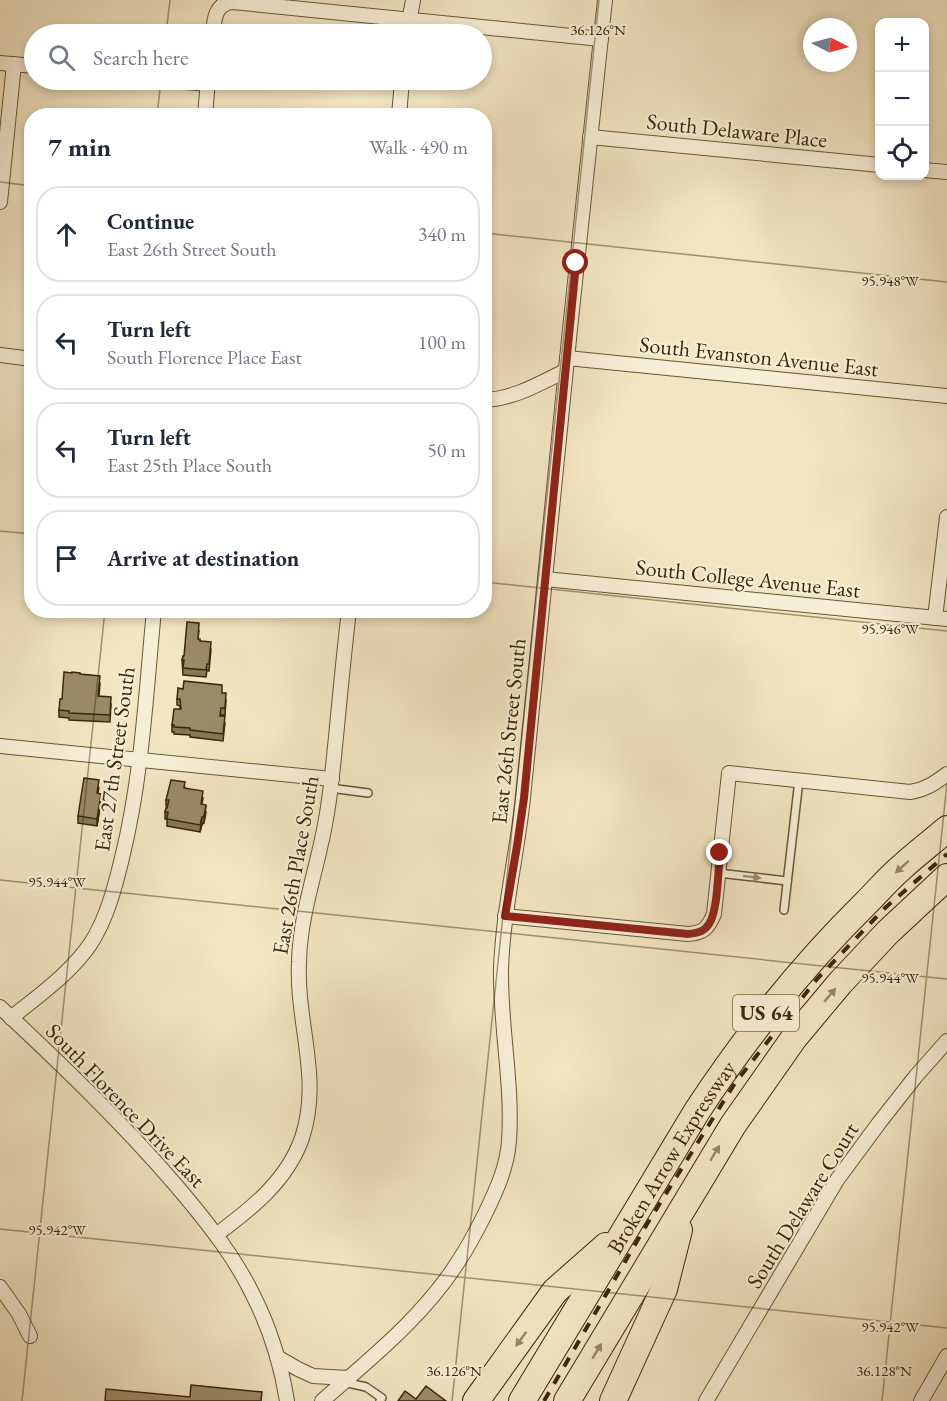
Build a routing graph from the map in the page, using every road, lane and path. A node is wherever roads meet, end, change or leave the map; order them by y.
1 (413, 0) edge
2 (605, 0) edge
3 (410, 20) junction
4 (215, 24) edge
5 (409, 24) edge
6 (450, 24) edge
7 (492, 28) edge
8 (601, 39) junction
9 (7, 63) edge
10 (24, 65) edge
11 (207, 90) edge
12 (401, 90) edge
13 (206, 108) edge
14 (400, 108) edge
15 (590, 137) junction
16 (875, 165) edge
17 (929, 170) edge
18 (947, 172) edge
19 (0, 202) edge
20 (0, 355) edge
21 (24, 358) edge
22 (566, 364) junction
23 (947, 396) edge
24 (492, 399) edge
25 (947, 517) edge
26 (544, 579) junction
27 (153, 618) edge
28 (348, 618) edge
29 (941, 619) edge
30 (0, 746) edge
31 (139, 759) junction
32 (947, 774) edge
33 (799, 780) junction
34 (331, 783) junction
35 (368, 792) dead end
36 (947, 829) edge
37 (718, 873) junction
38 (947, 877) edge
39 (787, 881) junction
40 (784, 910) dead end
41 (505, 916) junction
42 (0, 1007) edge
43 (11, 1018) junction
44 (947, 1041) edge
45 (685, 1203) junction
46 (625, 1230) junction
47 (216, 1235) junction
48 (0, 1287) edge
49 (30, 1336) dead end
50 (947, 1356) edge
51 (277, 1357) junction
52 (345, 1380) junction
53 (287, 1401) edge
54 (322, 1401) edge
55 (380, 1401) edge
56 (476, 1401) edge
57 (522, 1401) edge
58 (567, 1401) edge
59 (613, 1401) edge
60 (706, 1401) edge
61 (921, 1401) edge

1 - 3 street
2 - 8 street, East 26th Street South
3 - 4 street
3 - 5 street
3 - 6 street
7 - 8 street
8 - 15 street, East 26th Street South
9 - 10 street
9 - 19 street
11 - 13 street
12 - 14 street
15 - 16 street, South Delaware Place
15 - 22 street, East 26th Street South
17 - 18 street
20 - 21 street
22 - 23 street, South Evanston Avenue East
22 - 24 street
22 - 26 street, East 26th Street South
25 - 29 street
26 - 29 street, South College Avenue East
26 - 41 street, East 26th Street South
27 - 31 street, East 27th Street South
28 - 34 street, East 26th Place South
30 - 31 street
31 - 34 street
31 - 43 street, East 27th Street South
32 - 33 street
33 - 37 street
33 - 39 lane
34 - 35 lane
34 - 47 street, East 26th Place South
36 -> 46 highway, Broken Arrow Expressway / US 64
37 -> 39 lane
37 - 41 street
45 -> 38 highway, Broken Arrow Expressway / US 64
39 - 40 lane
41 - 52 street, East 26th Street South
42 - 43 street, South Florence Drive East
43 - 47 street, South Florence Drive East
44 - 60 street, South Delaware Court
58 -> 45 highway, Broken Arrow Expressway / US 64
45 - 59 highway
46 -> 56 highway
46 - 57 highway, Broken Arrow Expressway / US 64
47 - 51 street, South Florence Drive East
48 - 49 street
50 - 61 street
51 - 52 street
51 - 53 street, South Florence Drive East
52 - 54 street, East 26th Street South
52 - 55 lane

